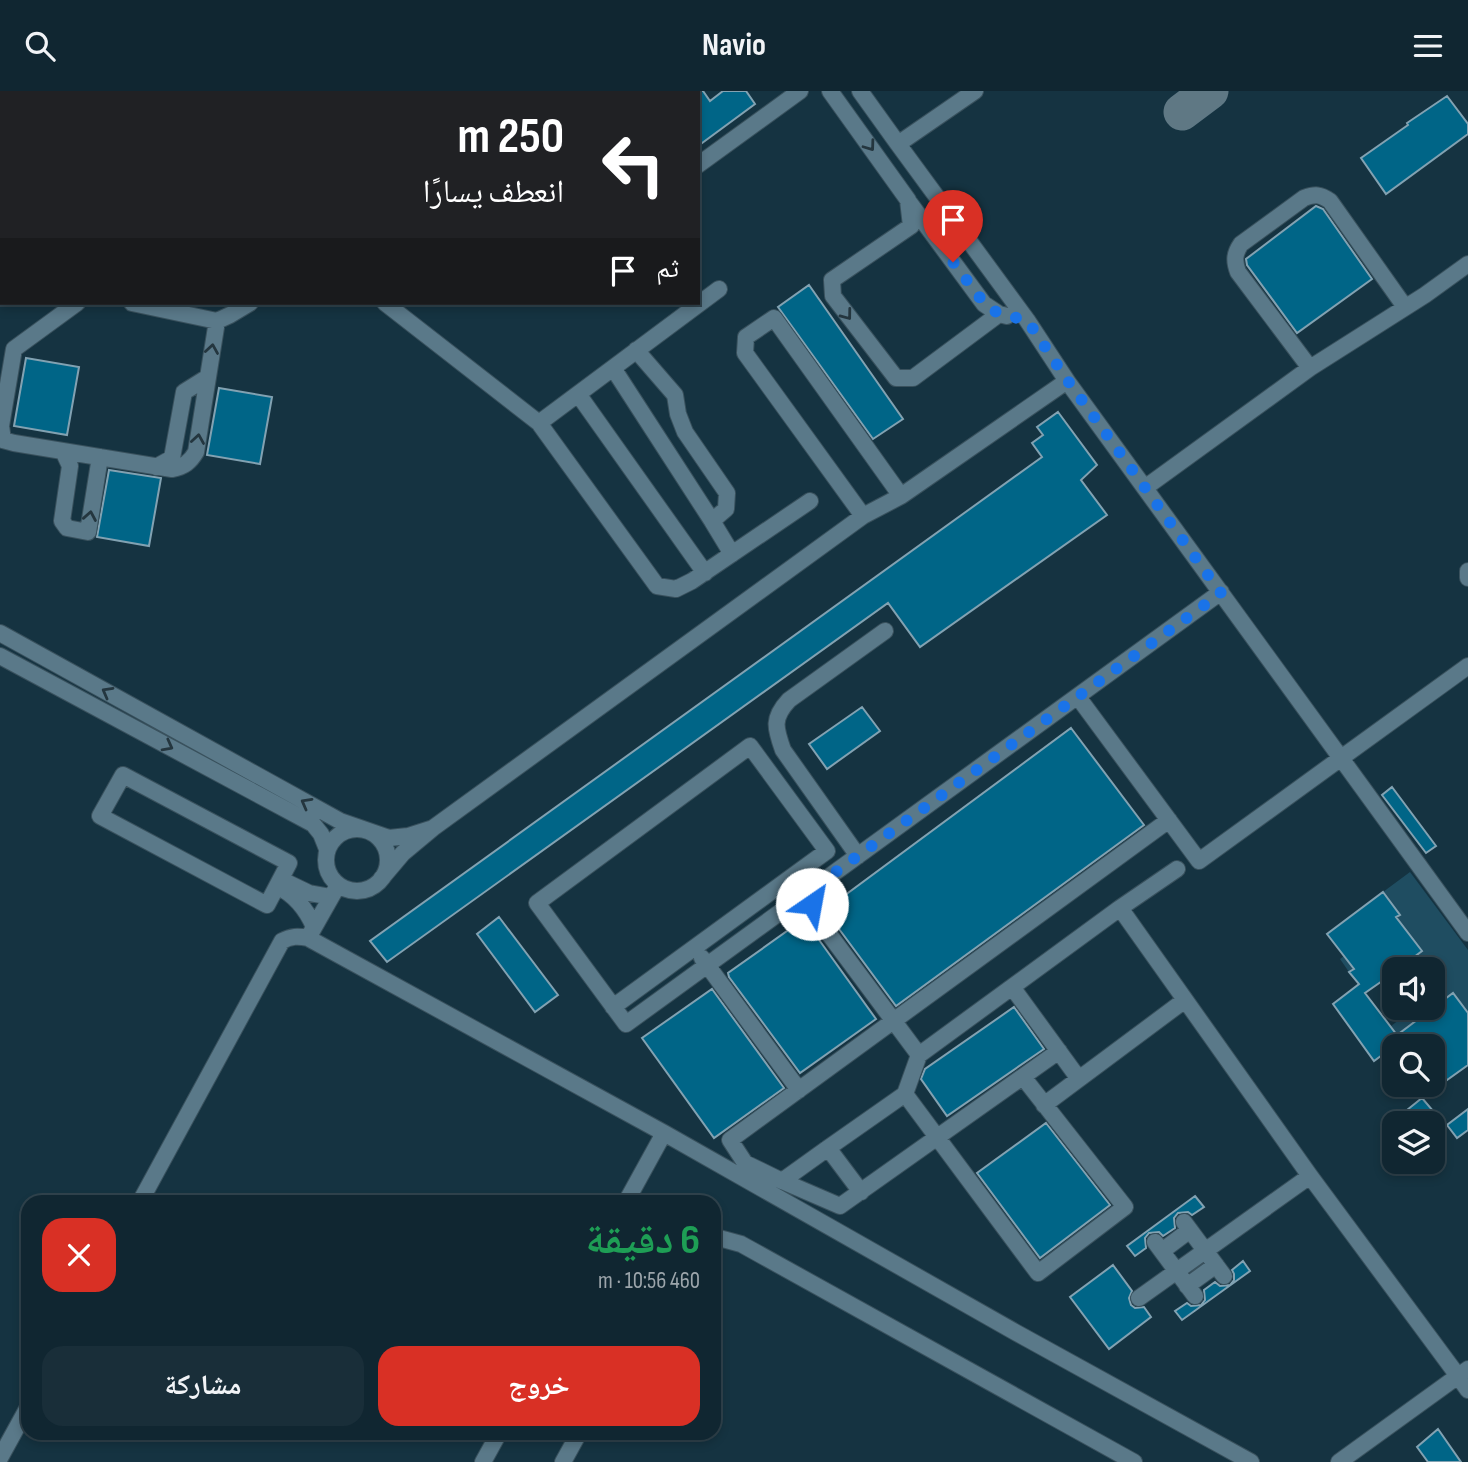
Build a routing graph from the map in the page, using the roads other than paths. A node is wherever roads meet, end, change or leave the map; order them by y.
1 (800, 91) edge
2 (830, 91) edge
3 (860, 91) edge
4 (975, 91) edge
5 (898, 144) junction
6 (700, 165) edge
7 (908, 200) junction
8 (1468, 264) edge
9 (719, 289) dead end
10 (700, 303) edge
11 (74, 305) edge
12 (141, 305) edge
13 (247, 305) edge
14 (388, 305) edge
15 (697, 305) edge
16 (1405, 307) junction
17 (999, 314) junction
18 (1027, 320) junction
19 (217, 321) junction
20 (14, 349) junction
21 (636, 350) junction
22 (0, 359) edge
23 (612, 368) junction
24 (1310, 368) junction
25 (1068, 381) junction
26 (578, 394) junction
27 (539, 423) junction
28 (2, 438) edge
29 (63, 451) junction
30 (100, 457) junction
31 (1146, 487) junction
32 (901, 496) junction
33 (810, 501) dead end
34 (863, 516) junction
35 (712, 521) junction
36 (732, 554) junction
37 (1468, 571) edge
38 (705, 573) junction
39 (1468, 578) edge
40 (1221, 593) junction
41 (885, 631) dead end
42 (0, 633) edge
43 (0, 656) edge
44 (1468, 666) edge
45 (1078, 697) junction
46 (1340, 758) junction
47 (1169, 820) junction
48 (433, 828) junction
49 (368, 831) junction
50 (327, 849) junction
51 (1194, 854) junction
52 (858, 856) junction
53 (804, 868) junction
54 (381, 879) junction
55 (279, 882) junction
56 (819, 884) junction
57 (335, 891) junction
58 (1120, 908) junction
59 (311, 932) junction
60 (1468, 933) edge
61 (694, 948) junction
62 (707, 965) junction
63 (1012, 987) junction
64 (1185, 1000) junction
65 (614, 1007) junction
66 (893, 1021) junction
67 (1059, 1051) junction
68 (919, 1055) junction
69 (1023, 1077) junction
70 (1079, 1079) junction
71 (799, 1090) junction
72 (905, 1094) junction
73 (1044, 1105) junction
74 (664, 1133) junction
75 (937, 1138) junction
76 (828, 1149) junction
77 (1310, 1176) junction
78 (782, 1181) junction
79 (861, 1192) junction
80 (144, 1195) edge
81 (630, 1195) edge
82 (721, 1239) edge
83 (1205, 1251) junction
84 (1177, 1271) junction
85 (1139, 1298) dead end
86 (1463, 1372) edge
87 (1468, 1390) edge
88 (21, 1420) edge
89 (495, 1440) edge
90 (575, 1440) edge
91 (0, 1458) edge
92 (483, 1462) edge
93 (563, 1462) edge
94 (1134, 1462) edge
95 (1251, 1462) edge
96 (1339, 1462) edge

1 - 6 lane
2 -> 7 lane
3 - 5 lane
4 - 5 lane
5 - 18 lane
7 - 17 lane
7 -> 17 lane
8 - 16 lane
9 - 10 lane
11 - 20 lane
12 - 19 lane
13 - 19 lane
14 - 27 lane
15 - 21 lane
16 - 24 lane
16 - 24 lane
17 - 18 lane
18 - 25 lane
30 -> 19 lane
20 - 22 lane
20 - 28 lane
21 - 23 lane
21 - 35 lane
23 - 26 lane
23 - 35 lane
24 - 31 lane
25 - 31 lane
25 - 32 lane
26 - 27 lane
26 - 38 lane
27 - 38 lane
28 - 29 lane
29 - 30 lane
29 -> 30 lane
31 - 40 lane
32 - 34 lane
32 - 34 lane
33 - 36 lane
34 - 48 lane
35 - 36 lane
36 - 38 lane
37 - 39 lane
40 - 45 lane
40 - 46 lane
41 - 52 lane
49 -> 42 lane
43 -> 50 lane
44 - 46 lane
45 - 47 lane
45 - 52 lane
46 - 51 lane
46 - 60 lane
47 - 51 lane
47 - 66 lane
48 - 49 lane
48 - 54 lane
49 - 50 lane
49 - 54 lane
50 - 57 lane
51 - 58 lane
52 - 56 lane
53 - 56 lane
53 - 61 lane
53 - 65 lane
54 - 57 lane
55 - 55 lane
55 - 57 lane
55 - 59 lane
56 - 62 lane
56 - 66 lane
57 - 59 lane
58 - 63 lane
58 - 64 lane
59 - 74 lane
59 - 80 lane
61 - 62 lane
61 - 65 lane
62 - 65 lane
62 - 71 lane
63 - 67 lane
63 - 68 lane
64 - 70 lane
64 - 77 lane
66 - 68 lane
66 - 71 lane
67 - 69 lane
67 - 70 lane
68 - 72 lane
69 - 73 lane
69 - 75 lane
70 - 73 lane
71 - 78 lane
72 - 75 lane
72 - 76 lane
73 - 75 lane
74 - 81 lane
74 - 95 lane
75 - 79 lane
76 - 78 lane
76 - 79 lane
77 - 83 lane
77 - 86 lane
78 - 79 lane
82 - 94 lane
83 - 84 lane
83 - 84 lane
83 - 84 lane
84 - 85 lane
86 - 87 lane
86 - 96 lane
88 - 91 lane
89 - 92 lane
90 - 93 lane

